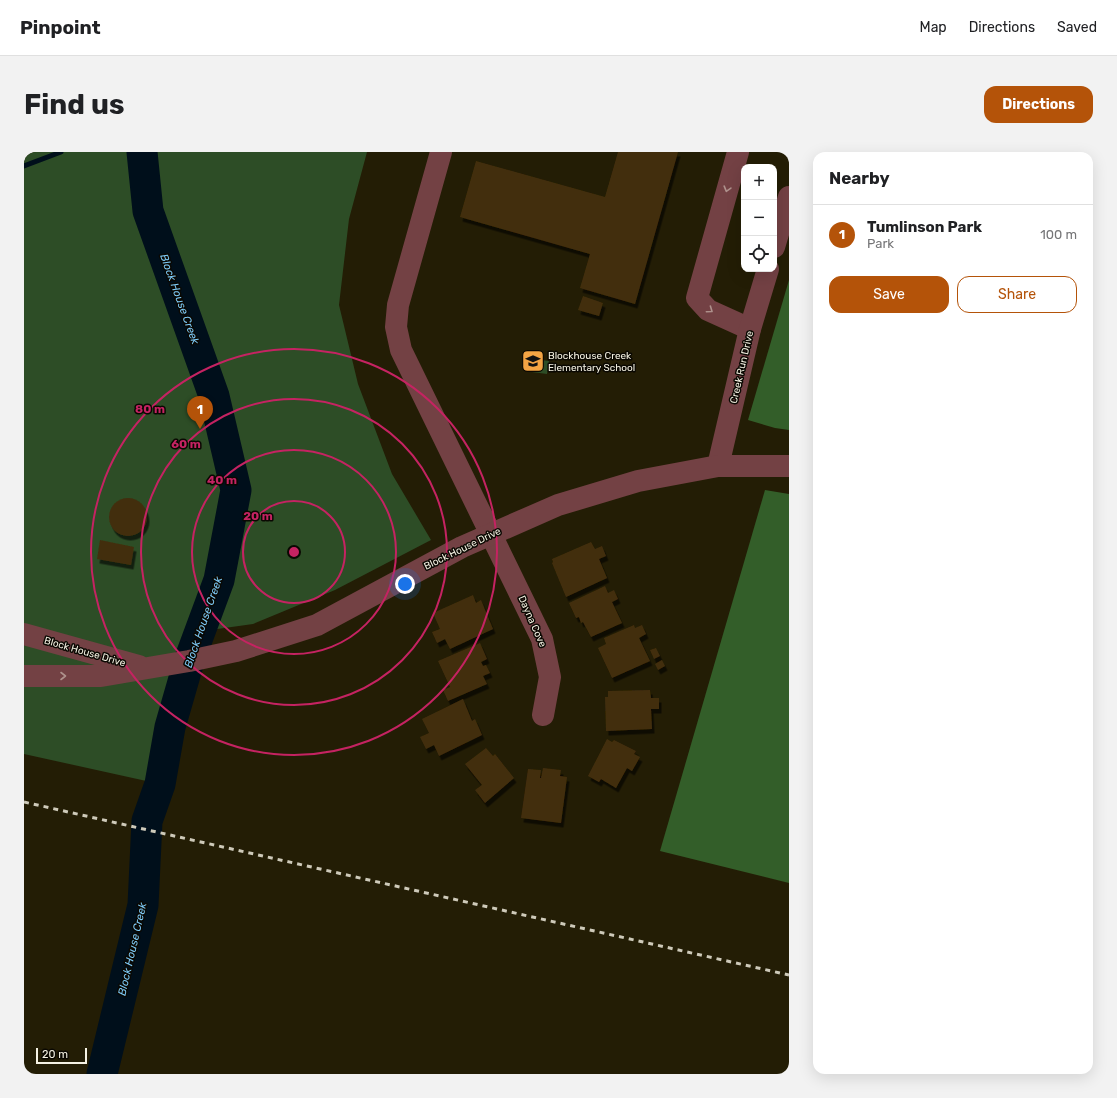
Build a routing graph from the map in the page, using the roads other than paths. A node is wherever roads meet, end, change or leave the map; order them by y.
1 (441, 152) edge
2 (738, 152) edge
3 (789, 197) edge
4 (777, 238) edge
5 (767, 272) edge
6 (750, 329) junction
7 (718, 466) junction
8 (789, 466) edge
9 (492, 532) junction
10 (24, 634) edge
11 (146, 668) junction
12 (24, 676) edge
13 (543, 715) dead end

1 - 9 street, Dayna Cove
2 -> 6 street
3 - 4 street
5 - 6 street, Creek Run Drive
6 - 7 street, Creek Run Drive
7 - 8 street, Block House Drive
7 - 9 street, Block House Drive
9 - 11 street, Block House Drive
9 - 13 street, Dayna Cove
10 - 11 street, Block House Drive
12 -> 11 street, Block House Drive

